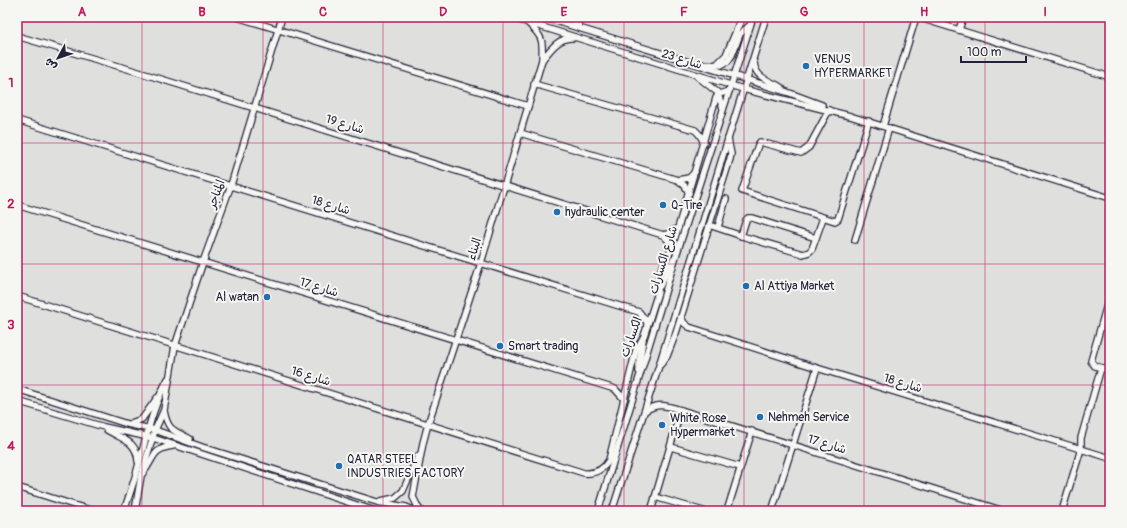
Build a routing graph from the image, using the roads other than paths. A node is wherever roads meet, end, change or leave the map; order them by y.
1 (237, 17) edge
2 (282, 17) edge
3 (510, 17) edge
4 (543, 17) edge
5 (568, 17) edge
6 (742, 17) edge
7 (753, 17) edge
8 (766, 17) edge
9 (917, 17) edge
10 (963, 17) edge
11 (527, 22) junction
12 (750, 25) junction
13 (583, 28) junction
14 (278, 30) junction
15 (959, 30) junction
16 (18, 35) edge
17 (580, 39) junction
18 (755, 53) junction
19 (542, 60) junction
20 (692, 64) junction
21 (716, 65) junction
22 (695, 75) junction
23 (734, 77) junction
24 (1110, 77) edge
25 (746, 80) junction
26 (534, 84) junction
27 (731, 85) junction
28 (743, 89) junction
29 (729, 91) junction
30 (787, 92) junction
31 (719, 94) junction
32 (528, 106) junction
33 (254, 108) junction
34 (723, 109) junction
35 (829, 110) junction
36 (850, 116) junction
37 (17, 120) edge
38 (869, 121) junction
39 (883, 126) junction
40 (889, 128) junction
41 (520, 133) junction
42 (728, 139) junction
43 (704, 142) junction
44 (695, 172) junction
45 (678, 180) junction
46 (231, 185) junction
47 (505, 186) junction
48 (689, 193) junction
49 (1110, 198) edge
50 (726, 200) dead end
51 (17, 205) edge
52 (823, 218) junction
53 (709, 225) junction
54 (718, 227) junction
55 (678, 228) junction
56 (662, 235) junction
57 (741, 236) junction
58 (816, 238) junction
59 (855, 240) dead end
60 (671, 250) junction
61 (676, 256) junction
62 (203, 262) junction
63 (481, 262) junction
64 (682, 288) junction
65 (658, 292) junction
66 (1110, 294) edge
67 (17, 296) edge
68 (653, 306) junction
69 (684, 307) junction
70 (639, 312) junction
71 (681, 317) junction
72 (647, 327) junction
73 (689, 327) junction
74 (676, 333) junction
75 (644, 336) junction
76 (456, 341) junction
77 (175, 346) junction
78 (817, 368) junction
79 (1102, 368) junction
80 (658, 369) junction
81 (1110, 370) edge
82 (169, 378) junction
83 (639, 378) junction
84 (628, 382) junction
85 (615, 389) junction
86 (17, 390) edge
87 (162, 391) junction
88 (624, 399) junction
89 (17, 401) edge
90 (164, 410) junction
91 (681, 410) junction
92 (645, 411) junction
93 (127, 424) junction
94 (428, 424) junction
95 (104, 427) junction
96 (148, 428) junction
97 (155, 430) junction
98 (752, 431) junction
99 (145, 436) junction
100 (153, 438) junction
101 (423, 443) junction
102 (174, 445) junction
103 (792, 445) junction
104 (202, 447) junction
105 (671, 447) junction
106 (1081, 449) junction
107 (1110, 458) edge
108 (138, 466) junction
109 (740, 468) junction
110 (598, 471) joint
111 (141, 476) junction
112 (17, 487) edge
113 (655, 497) junction
114 (378, 502) junction
115 (359, 506) junction
116 (93, 511) edge
117 (124, 511) edge
118 (135, 511) edge
119 (368, 511) edge
120 (374, 511) edge
121 (415, 511) edge
122 (422, 511) edge
123 (598, 511) edge
124 (612, 511) edge
125 (651, 511) edge
126 (703, 511) edge
127 (727, 511) edge
128 (773, 511) edge
129 (1004, 511) edge
130 (1062, 511) edge

1 - 14 street
2 - 14 street, المناجر
3 - 11 street, شارع 23
4 - 13 street, شارع 23
5 - 13 street
6 - 21 street
7 - 12 street, شارع الكسارات
8 - 18 street
9 - 15 street
9 - 39 street
10 - 15 street
11 - 17 street, شارع 23
11 - 19 street, البناء
12 - 21 street
12 - 23 street, شارع الكسارات
13 - 20 street, شارع 23
14 - 32 street
14 - 33 street, المناجر
15 - 24 street
16 - 33 street, شارع 19
17 - 19 street, البناء
17 - 22 street, شارع 23
18 - 25 street
18 - 30 street
19 - 26 street, البناء
20 - 21 street
20 - 23 street, شارع 23
22 - 27 street, شارع 23
22 - 31 street
23 - 25 street, شارع 23
23 - 27 street, شارع الكسارات
25 - 28 street
25 - 30 street, شارع 23
26 - 32 street, البناء
26 - 43 street
27 - 28 street, شارع 23
27 - 29 street, شارع الكسارات
28 - 35 street, شارع 23
28 - 42 street
29 - 31 street
29 - 34 street, شارع الكسارات
30 - 36 street, شارع 23
31 - 34 street
31 - 43 street, الكسارات
32 - 41 street, البناء
33 - 46 street, المناجر
33 - 47 street, شارع 19
34 - 61 street, شارع الكسارات
35 - 36 street, شارع 23
35 - 52 street
36 - 38 street, شارع 23
37 - 46 street, شارع 18
38 - 39 street, شارع 23
38 - 52 street
39 - 40 street, شارع 23
40 - 49 street, شارع 23
40 - 59 street
41 - 45 street
41 - 47 street, البناء
42 - 53 street
42 - 64 street
43 - 44 street, الكسارات
44 - 45 street
44 - 48 street, الكسارات
45 - 48 street
46 - 62 street, المناجر
46 - 63 street, شارع 18
47 - 56 street, شارع 19
47 - 63 street, البناء
48 - 55 street, الكسارات
50 - 54 street
51 - 62 street, شارع 17
52 - 58 street
53 - 54 street
53 - 69 street
54 - 57 street
55 - 56 street
55 - 60 street, الكسارات
56 - 60 street
57 - 58 street
57 - 58 street
60 - 65 street, الكسارات
61 - 65 street
61 - 83 street, شارع الكسارات
62 - 76 street, شارع 17
62 - 77 street, المناجر
63 - 70 street, شارع 18
63 - 76 street, البناء
64 - 69 street
64 - 80 street
65 - 68 street, الكسارات
66 - 79 street
67 - 77 street, شارع 16
68 - 70 street
68 - 72 street, الكسارات
69 - 71 street
70 - 72 street
71 - 73 street
71 - 74 street
72 - 75 street, الكسارات
73 - 74 street
73 - 78 street, شارع 18
74 - 80 street
75 - 83 street
75 - 84 street, الكسارات
76 - 85 street, شارع 17
76 - 94 street, البناء
77 - 82 street, المناجر
77 - 94 street, شارع 16
78 - 103 street
78 - 106 street, شارع 18
79 - 81 street
79 - 106 street
80 - 92 street
82 - 87 street, المناجر
82 - 90 street, المناجر
83 - 123 street, شارع الكسارات
84 - 85 street
84 - 88 street, الكسارات
85 - 88 street
86 - 93 street
87 - 93 street, المناجر
87 - 96 street, المناجر
88 - 110 street, الكسارات
89 - 95 street
90 - 97 street, المناجر
90 - 104 street
91 - 92 street, شارع 17
91 - 98 street, شارع 17
91 - 105 street
92 - 124 street
93 - 96 street
94 - 101 street, البناء
94 - 110 street, شارع 16
95 - 99 street
95 - 108 street
96 - 97 street
96 - 99 street, المناجر
97 - 100 street, المناجر
97 - 104 street
98 - 103 street, شارع 17
98 - 109 street
99 - 100 street
99 - 108 street, المناجر
100 - 102 street
100 - 111 street, المناجر
101 - 114 street, البناء
101 - 122 street, البناء
102 - 111 street, المناجر
102 - 115 street
103 - 128 street
103 - 129 street, شارع 17
104 - 114 street
105 - 109 street
105 - 113 street
106 - 107 street, شارع 18
106 - 130 street
108 - 117 street, المناجر
109 - 127 street
111 - 118 street, المناجر
112 - 116 street
113 - 125 street
113 - 126 street
114 - 121 street
115 - 119 street
115 - 120 street

